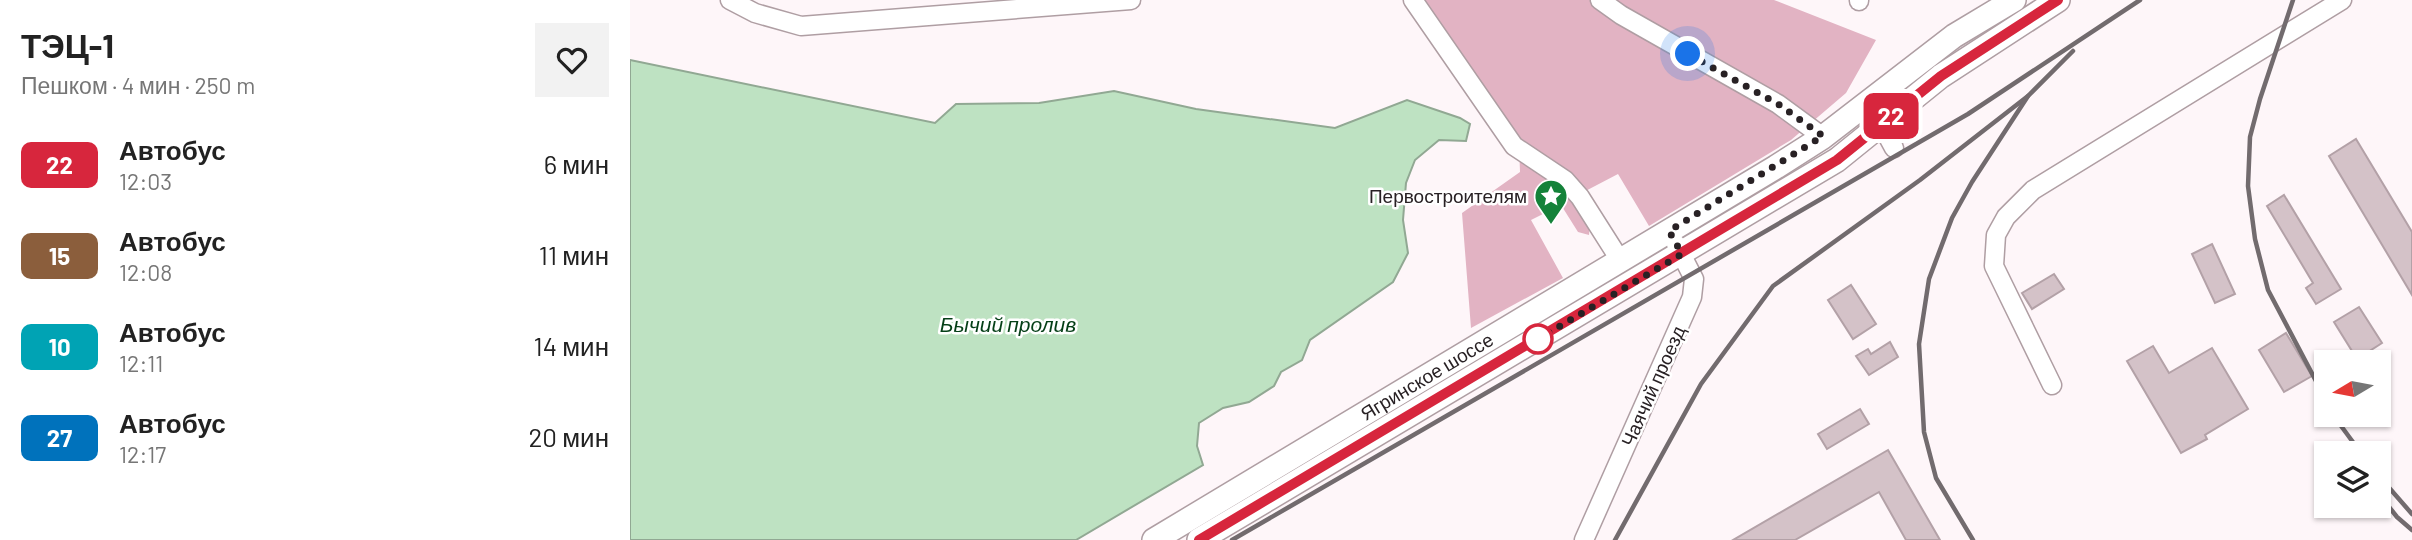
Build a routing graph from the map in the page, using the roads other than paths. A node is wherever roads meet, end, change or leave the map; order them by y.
1 (730, 0) edge
2 (1131, 0) edge
3 (1413, 0) edge
4 (1600, 0) edge
5 (2014, 0) edge
6 (2058, 0) edge
7 (2342, 0) edge
8 (756, 6) edge
9 (1881, 124) junction
10 (1823, 136) junction
11 (1894, 148) dead end
12 (1669, 231) junction
13 (1682, 254) junction
14 (1620, 260) junction
15 (2052, 385) dead end
16 (1154, 540) edge
17 (1199, 540) edge
18 (1584, 540) edge

1 - 8 street
2 - 8 street
3 - 14 street
4 - 10 street
5 - 10 main road, Ягринское шоссе
6 - 9 main road, Ягринское шоссе
7 - 15 street
9 - 11 street
9 - 13 main road, Ягринское шоссе
10 - 12 main road, Ягринское шоссе
12 - 13 street, Чаячий проезд
12 - 14 main road, Ягринское шоссе
13 - 17 main road, Ягринское шоссе
13 - 18 street, Чаячий проезд
14 - 16 main road, Ягринское шоссе

